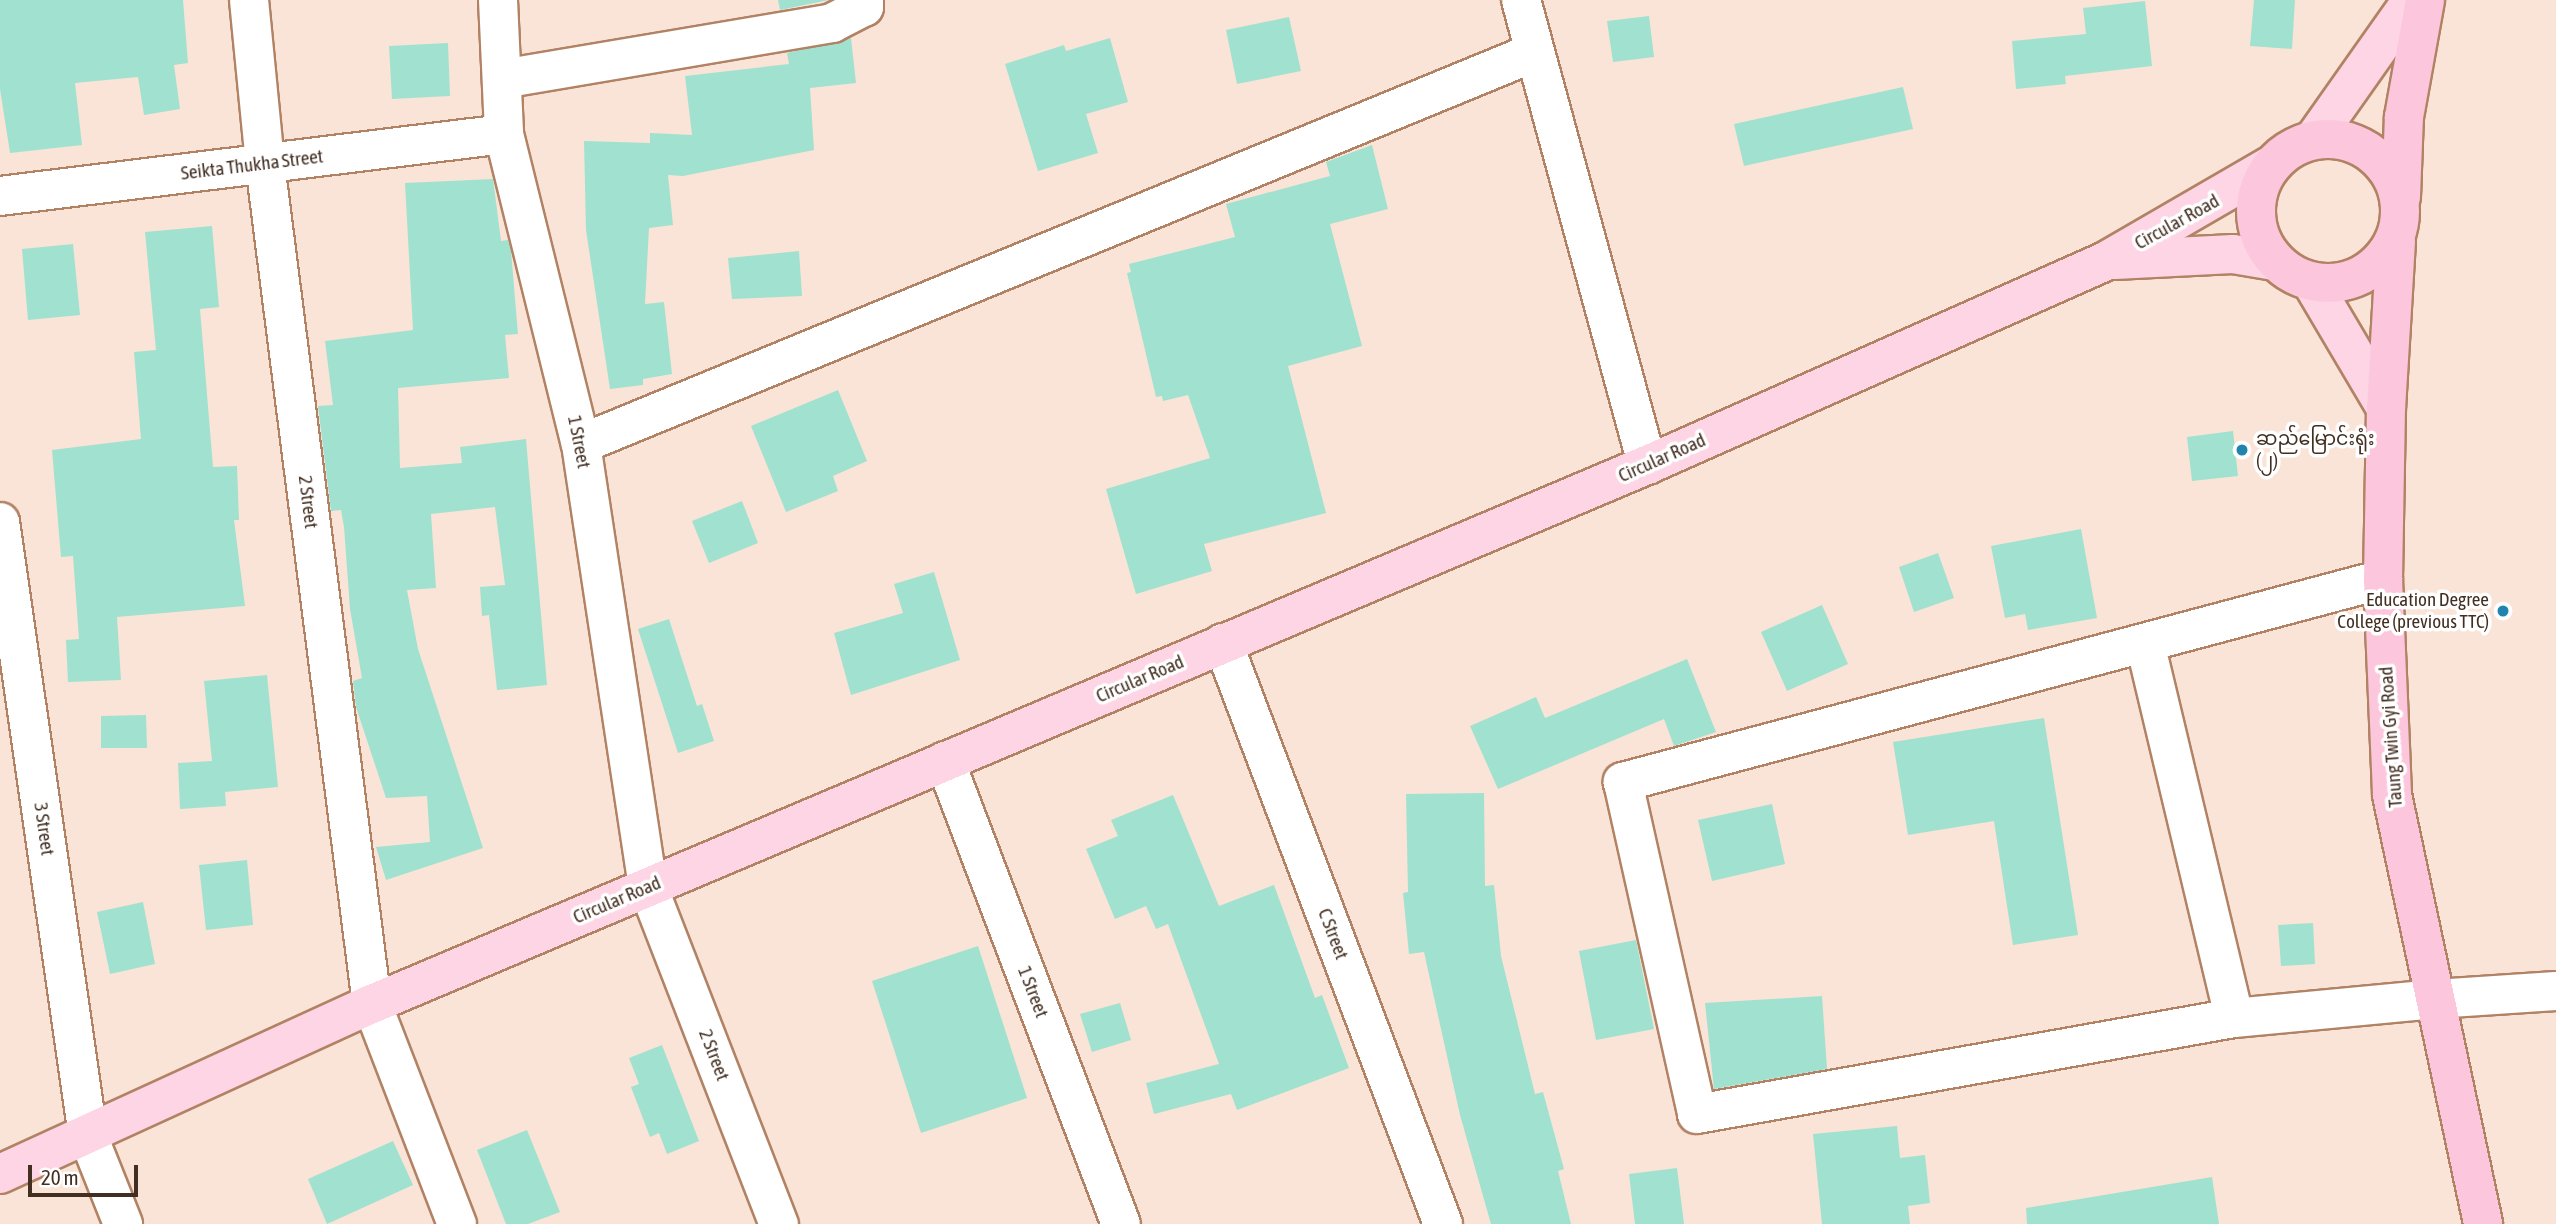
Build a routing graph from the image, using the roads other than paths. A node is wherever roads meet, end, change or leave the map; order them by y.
1 (249, 0) edge
2 (498, 0) edge
3 (864, 0) edge
4 (1521, 0) edge
5 (2412, 0) edge
6 (2425, 0) edge
7 (1535, 52) junction
8 (502, 79) junction
9 (505, 134) junction
10 (2314, 138) junction
11 (265, 164) junction
12 (2270, 166) junction
13 (0, 196) edge
14 (2401, 199) junction
15 (2396, 241) junction
16 (2106, 261) junction
17 (2274, 261) junction
18 (2312, 283) junction
19 (2386, 408) junction
20 (581, 444) junction
21 (1647, 465) junction
22 (0, 522) edge
23 (2383, 579) junction
24 (1223, 643) junction
25 (2145, 643) junction
26 (945, 761) junction
27 (648, 887) junction
28 (2556, 991) edge
29 (2435, 999) junction
30 (372, 1004) junction
31 (2234, 1018) junction
32 (88, 1136) junction
33 (0, 1174) edge
34 (123, 1224) edge
35 (457, 1224) edge
36 (779, 1224) edge
37 (1121, 1224) edge
38 (1443, 1224) edge
39 (2483, 1224) edge

1 - 11 street, 2 Street
2 - 8 street, 1 Street
3 - 8 street
4 - 7 street
5 - 10 main road
6 - 14 highway
7 - 20 street
7 - 21 street
8 - 9 street, 1 Street
9 - 11 street, Seikta Thukha Street
9 - 20 street, 1 Street
10 - 12 highway
10 - 14 highway
11 - 13 street, Seikta Thukha Street
11 - 30 street, 2 Street
12 - 16 main road, Circular Road
12 - 17 highway
14 - 15 highway
15 - 18 highway
15 - 19 highway, Taung Twin Gyi Road
16 - 17 main road
16 - 21 main road, Circular Road
17 - 18 highway
18 - 19 main road
19 - 23 highway, Taung Twin Gyi Road
20 - 27 street, 1 Street
21 - 24 main road, Circular Road
22 - 32 street, 3 Street
23 - 25 street
23 - 29 highway, Taung Twin Gyi Road
24 - 26 main road, Circular Road
24 - 38 street, C Street
25 - 31 street
25 - 31 street
26 - 27 main road, Circular Road
26 - 37 street, 1 Street
27 - 30 main road, Circular Road
27 - 36 street, 2 Street
28 - 29 street
29 - 31 street
29 - 39 highway, Taung Twin Gyi Road
30 - 32 main road, Circular Road
30 - 35 street
32 - 33 main road, Circular Road
32 - 34 street, 3 Street

